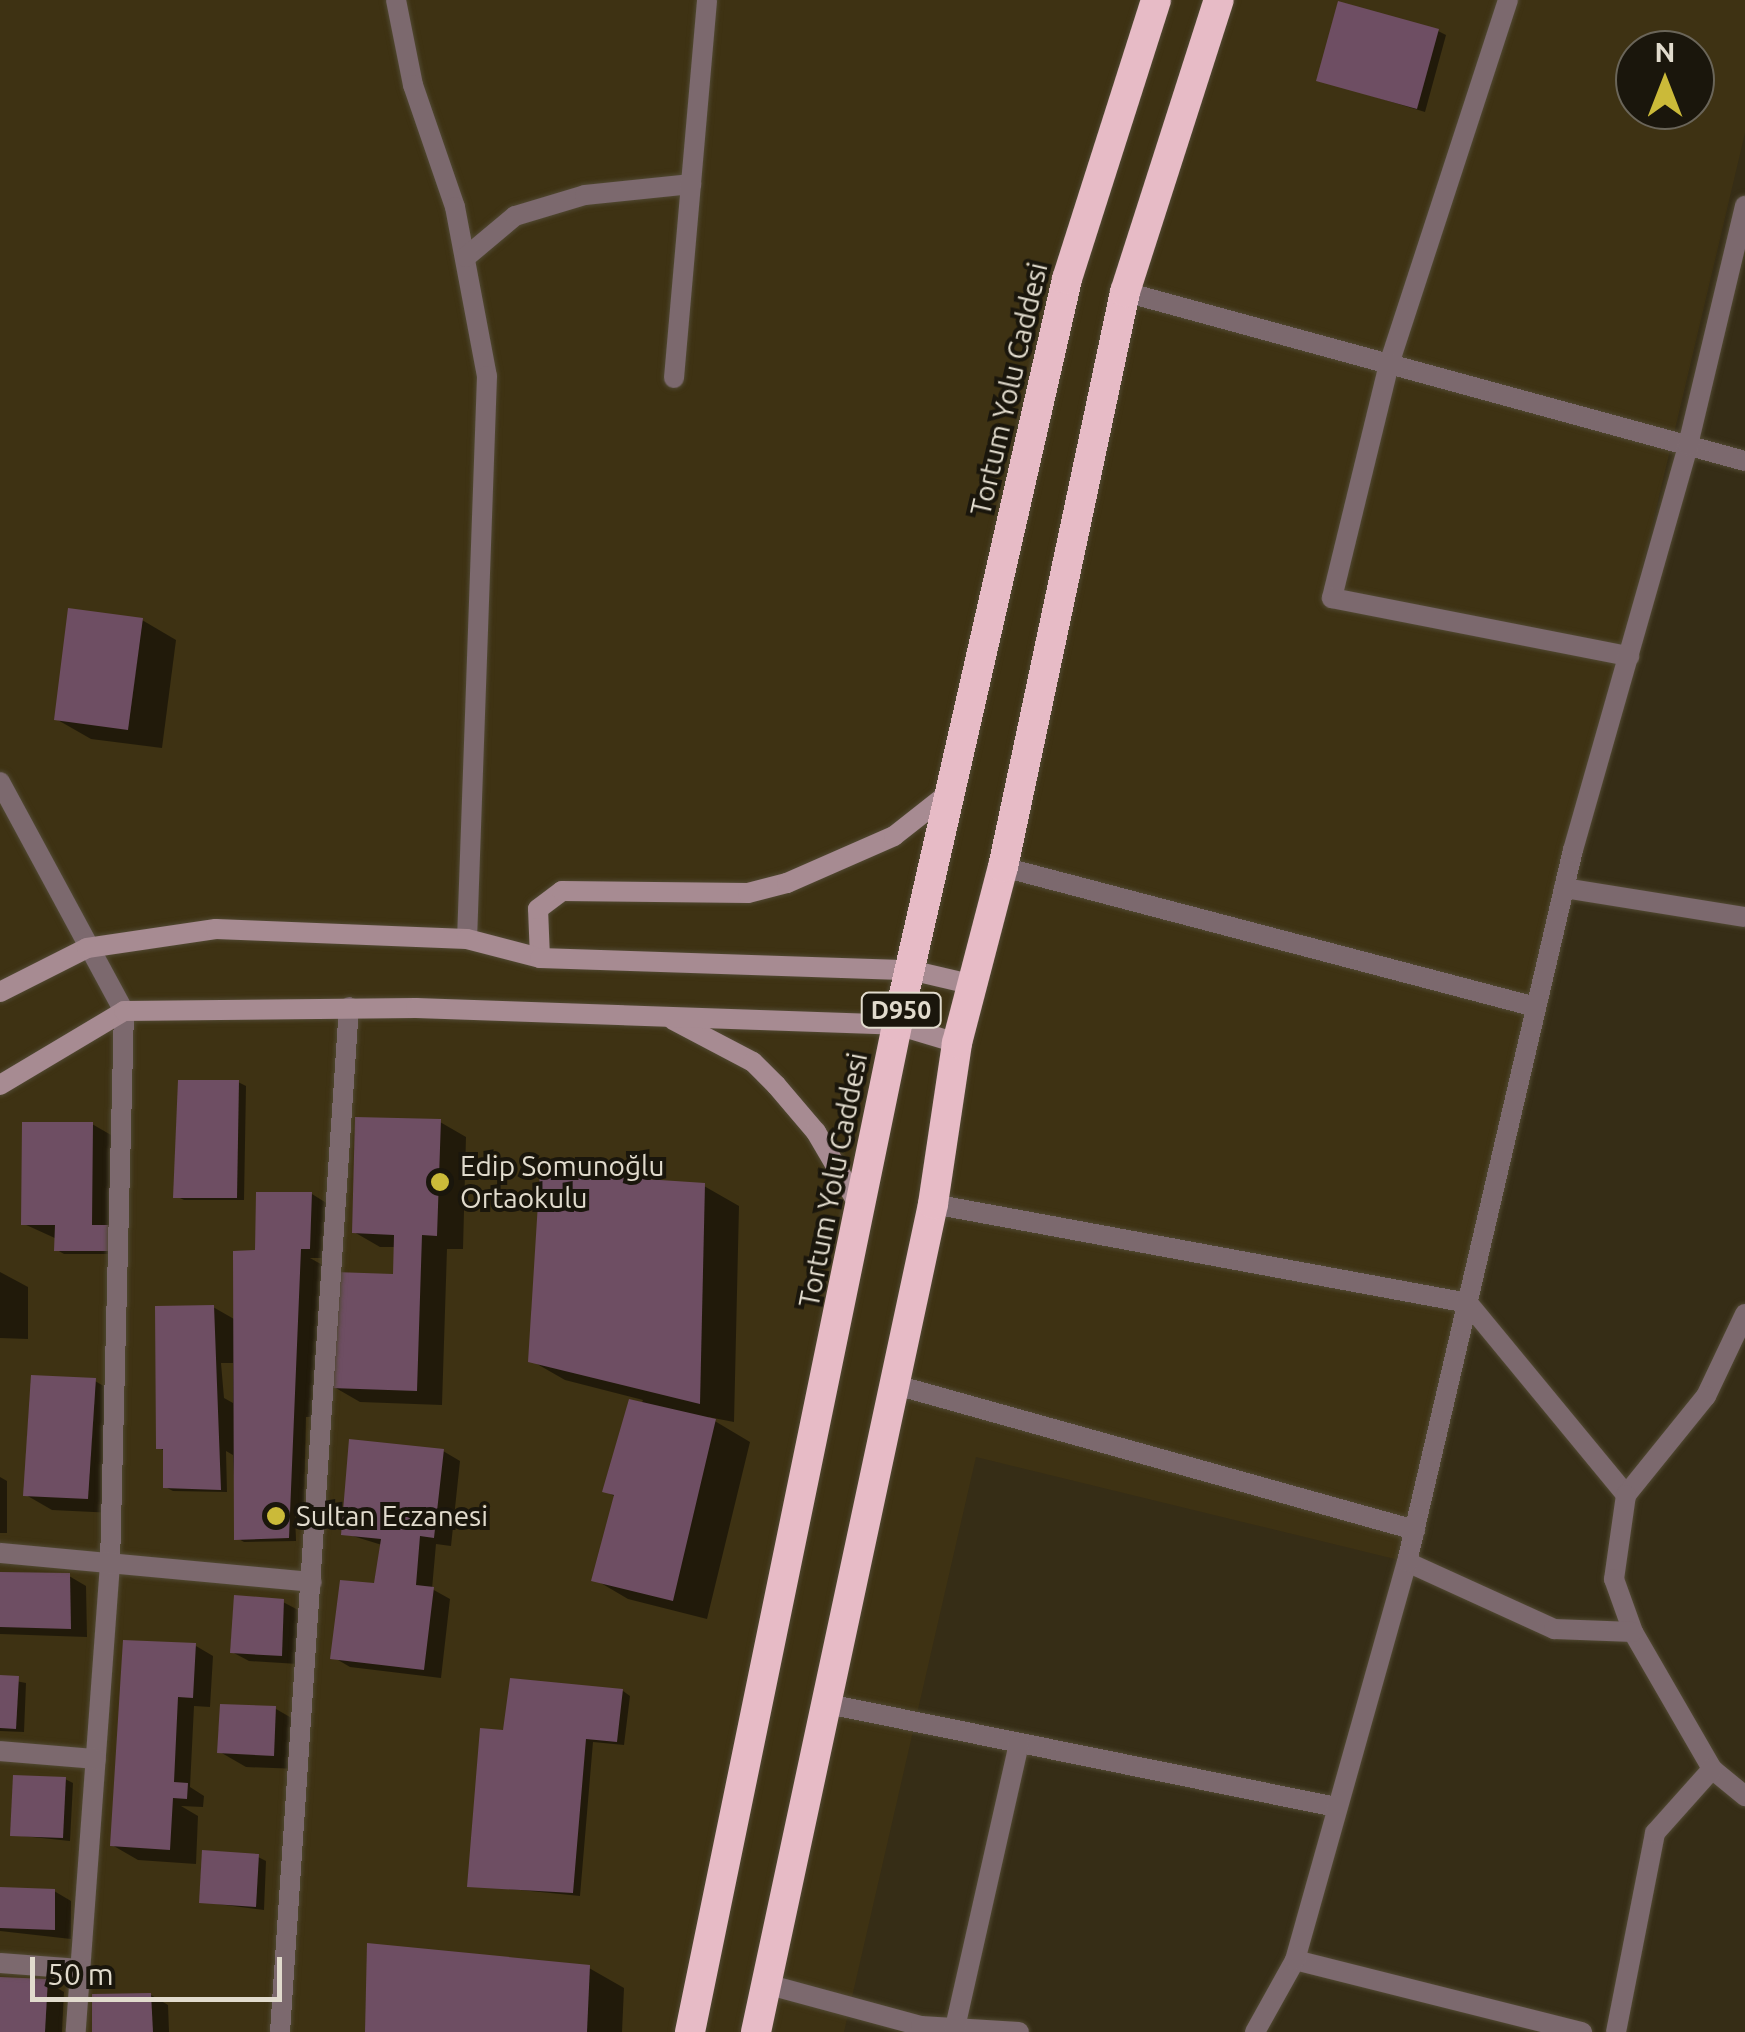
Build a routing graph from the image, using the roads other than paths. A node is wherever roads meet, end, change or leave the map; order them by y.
1 (396, 0) edge
2 (707, 0) edge
3 (1156, 0) edge
4 (1219, 0) edge
5 (1508, 0) edge
6 (691, 184) junction
7 (1745, 206) edge
8 (466, 257) junction
9 (1126, 292) junction
10 (1389, 364) junction
11 (674, 378) dead end
12 (1688, 445) junction
13 (1745, 461) edge
14 (1629, 656) junction
15 (0, 782) edge
16 (950, 792) junction
17 (1003, 867) junction
18 (1564, 888) junction
19 (1745, 917) edge
20 (468, 939) junction
21 (88, 948) junction
22 (540, 958) junction
23 (910, 970) junction
24 (974, 985) junction
25 (0, 992) edge
26 (348, 1007) junction
27 (1536, 1007) junction
28 (124, 1011) junction
29 (667, 1017) junction
30 (897, 1025) junction
31 (957, 1042) junction
32 (0, 1085) edge
33 (933, 1204) junction
34 (861, 1209) junction
35 (1468, 1303) junction
36 (1745, 1314) edge
37 (896, 1384) junction
38 (1626, 1495) junction
39 (1415, 1530) junction
40 (0, 1552) edge
41 (1407, 1562) junction
42 (110, 1564) junction
43 (312, 1582) junction
44 (1633, 1632) junction
45 (828, 1704) junction
46 (1019, 1743) junction
47 (0, 1752) edge
48 (96, 1758) junction
49 (1712, 1769) junction
50 (1745, 1796) edge
51 (1336, 1808) junction
52 (1294, 1960) junction
53 (0, 1962) edge
54 (80, 1969) junction
55 (766, 1984) junction
56 (954, 2030) edge
57 (76, 2032) edge
58 (280, 2032) edge
59 (690, 2032) edge
60 (756, 2032) edge
61 (1019, 2032) edge
62 (1255, 2032) edge
63 (1582, 2032) edge
64 (1616, 2032) edge

1 - 8 street
2 - 6 street
3 - 16 highway, Tortum Yolu Caddesi / D950
4 - 9 highway, D950
5 - 10 street
6 - 8 street
6 - 11 street
7 - 12 street
8 - 20 street
9 - 10 street
9 - 17 highway, D950
10 - 12 street
10 - 14 street
12 - 13 street
12 - 14 street
14 - 18 street
15 - 21 street
16 - 22 main road
16 - 23 highway, Tortum Yolu Caddesi / D950
17 - 24 highway, D950
17 - 27 street
18 - 19 street
18 - 27 street
20 - 21 main road
20 - 22 main road
21 - 25 main road
21 - 28 street
22 - 23 main road
23 - 24 main road
23 - 30 highway, Tortum Yolu Caddesi / D950
24 - 31 highway, D950
26 - 28 main road
26 - 29 main road
26 - 43 street
27 - 35 street
28 - 32 main road
28 - 42 street
29 - 30 main road
29 - 34 main road
30 - 31 main road
30 - 34 highway, Tortum Yolu Caddesi / D950
31 - 33 highway, D950
33 - 35 street
33 - 37 highway, D950
34 - 59 highway, Tortum Yolu Caddesi / D950
35 - 38 street
35 - 39 street
36 - 38 street
37 - 39 street
37 - 45 highway, D950
38 - 44 street
39 - 41 street
40 - 42 street
41 - 44 street
41 - 51 street
42 - 43 street
42 - 48 street
43 - 58 street
44 - 49 street
45 - 46 street
45 - 55 highway, D950
46 - 51 street
46 - 56 street
47 - 48 street
48 - 54 street
49 - 50 street
49 - 64 street
51 - 52 street
52 - 62 street
52 - 63 street
53 - 54 street
54 - 57 street
55 - 56 street
55 - 60 highway, D950
56 - 61 street

